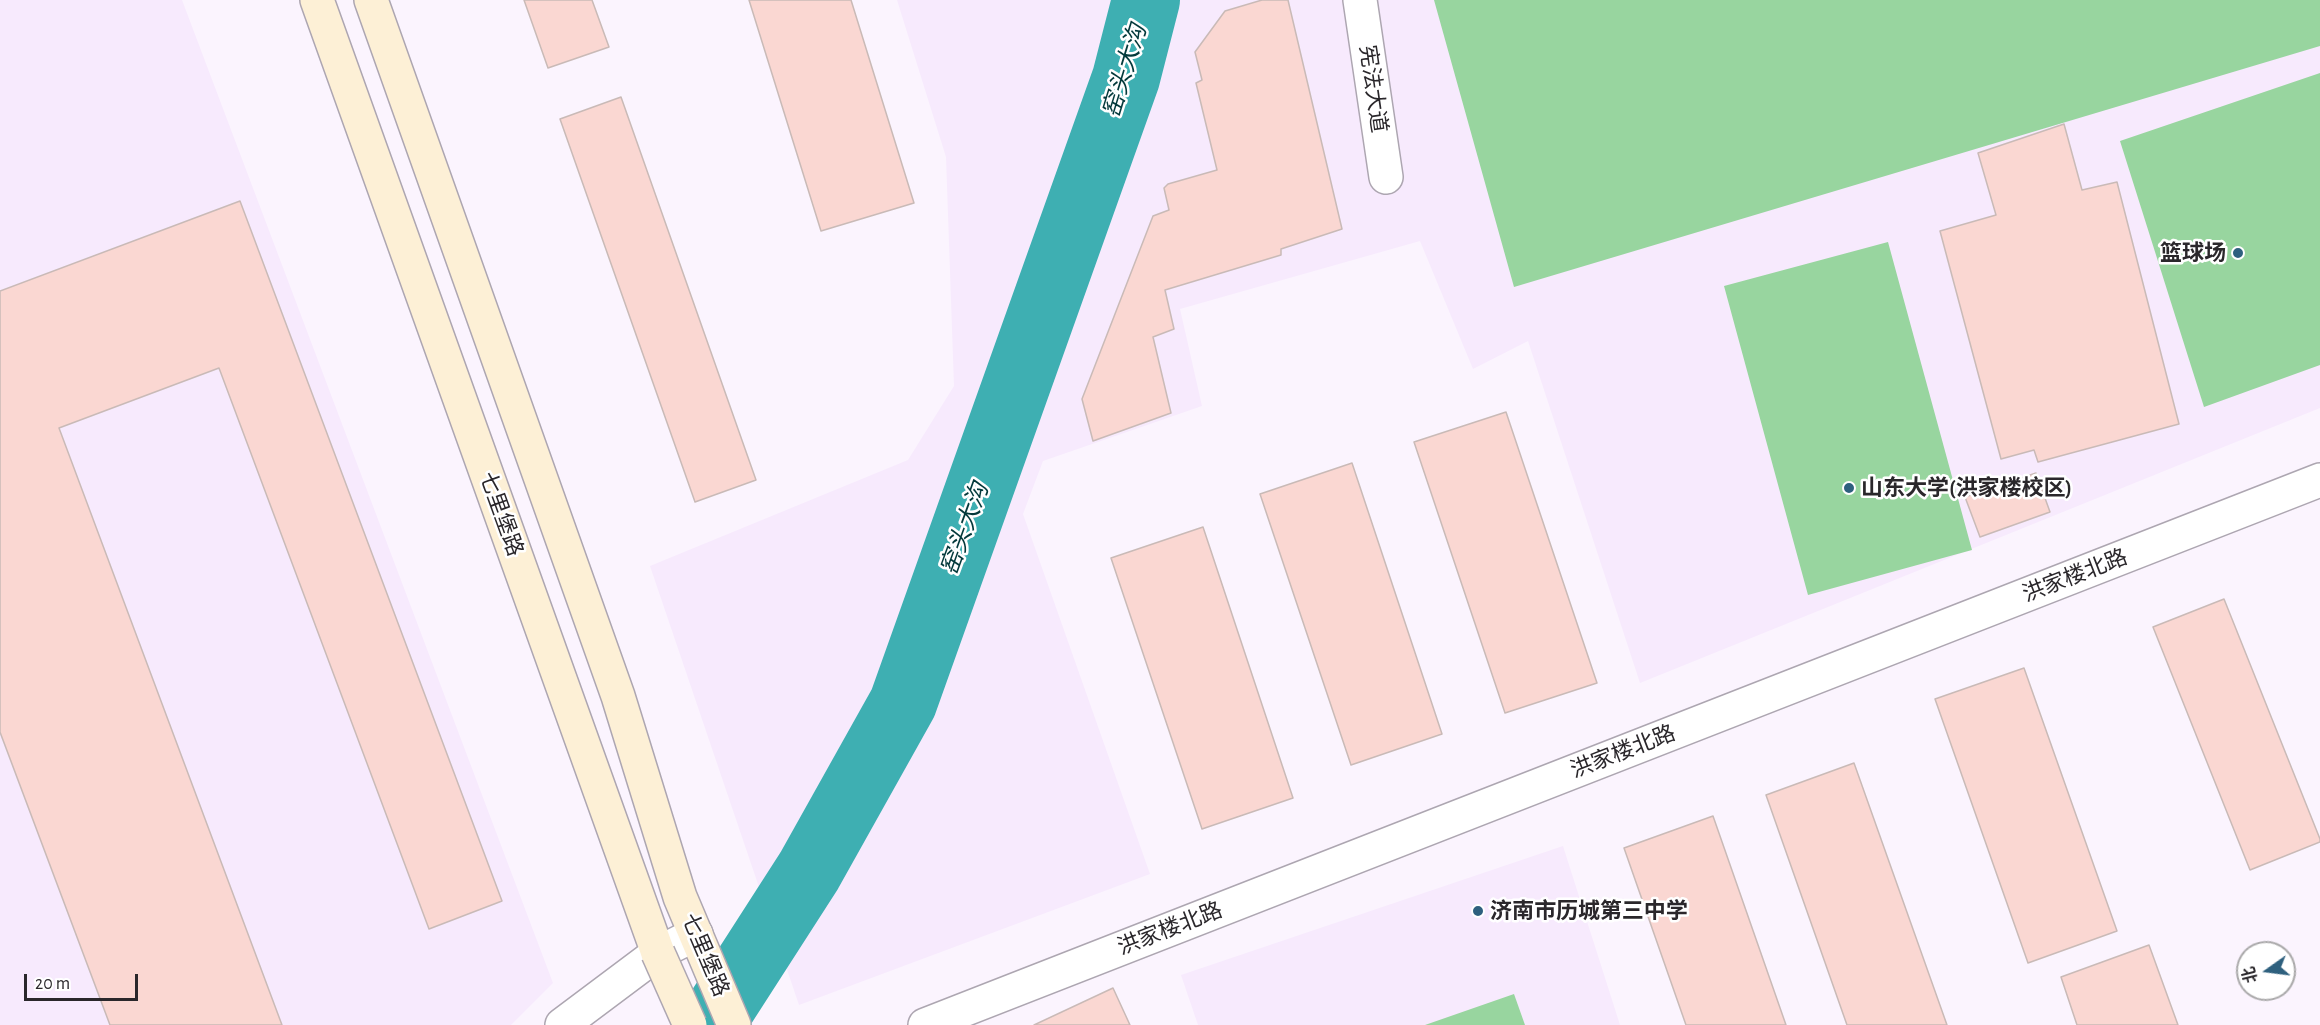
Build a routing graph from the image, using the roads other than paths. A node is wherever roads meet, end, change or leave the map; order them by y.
1 (317, 0) edge
2 (371, 0) edge
3 (1360, 0) edge
4 (1386, 177) dead end
5 (2320, 480) edge
6 (696, 934) junction
7 (658, 952) junction
8 (562, 1025) edge
9 (690, 1025) edge
10 (734, 1025) edge
11 (925, 1025) edge

1 - 7 main road, 七里堡路
2 - 6 main road, 七里堡路
3 - 4 street, 宪法大道
5 - 11 street, 洪家楼北路
6 - 7 street
6 - 10 main road, 七里堡路
7 - 8 street
7 - 9 main road, 七里堡路, bridge

